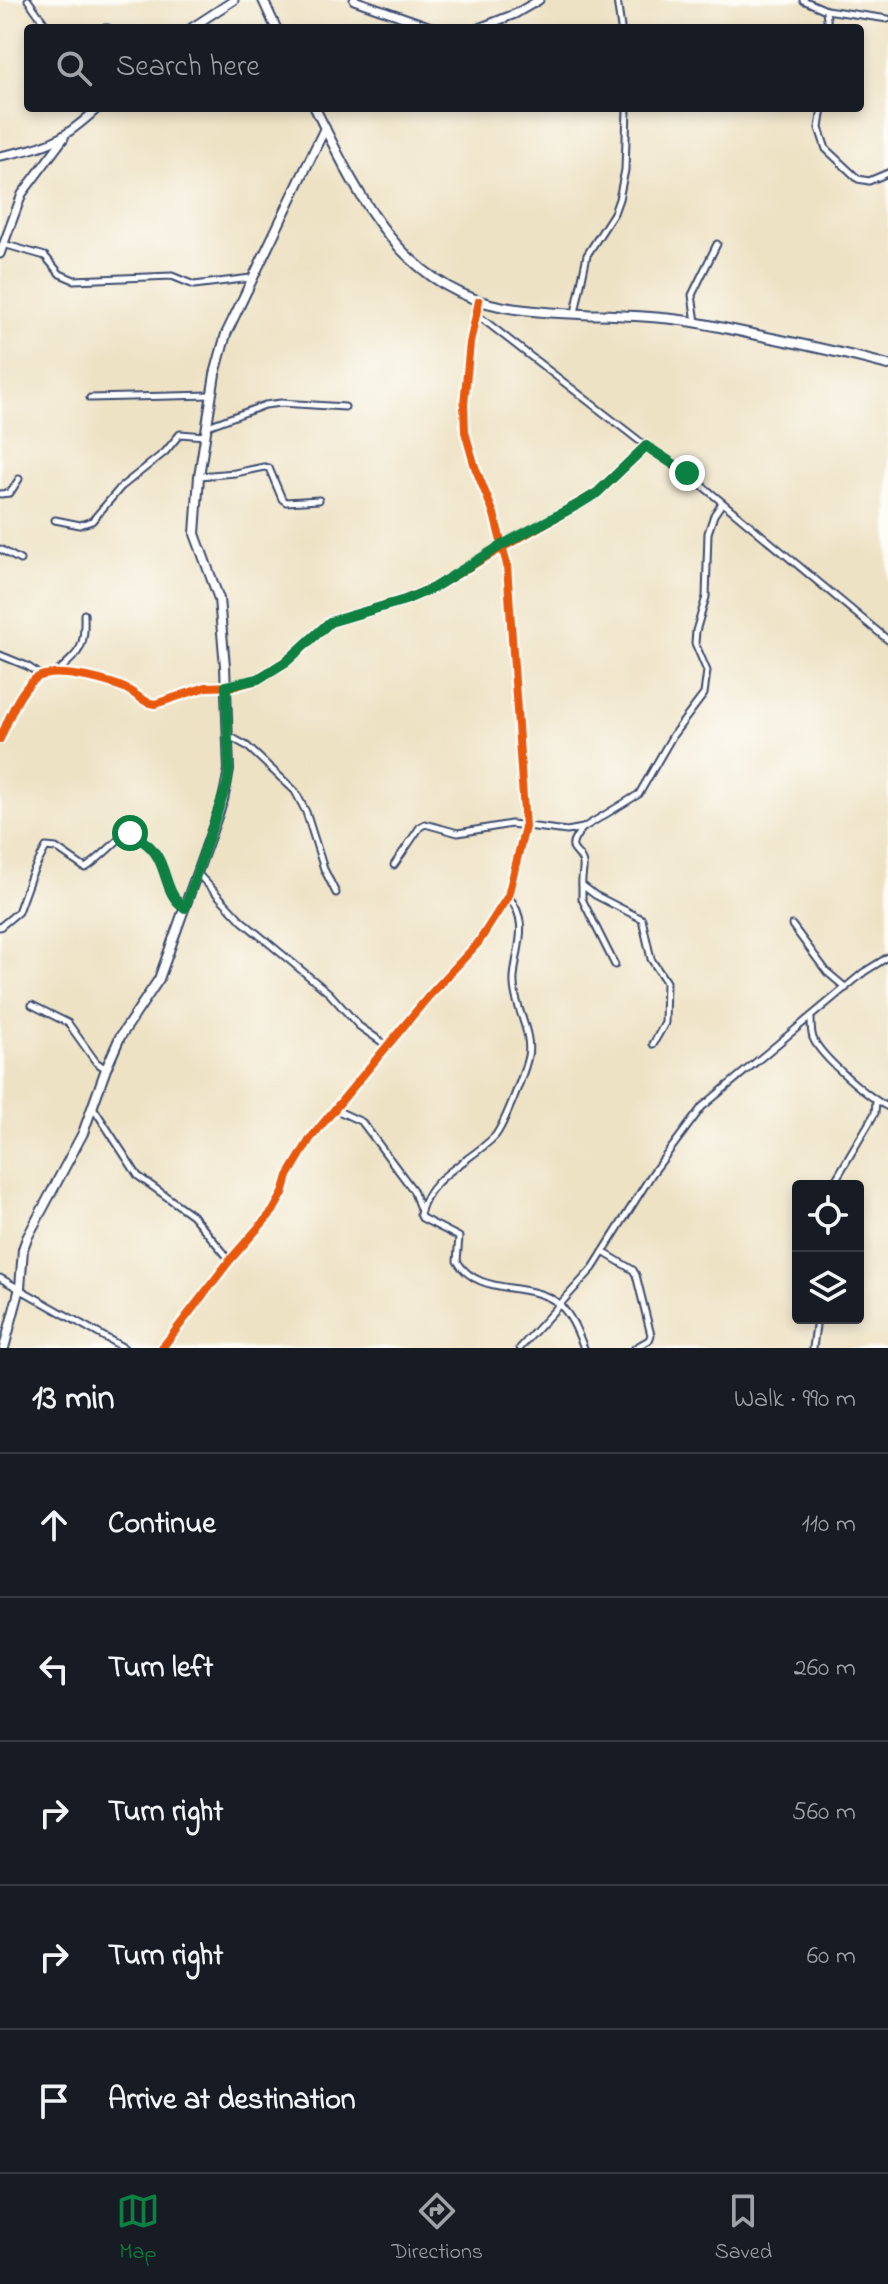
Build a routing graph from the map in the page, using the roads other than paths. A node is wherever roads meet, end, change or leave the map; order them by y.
1 (28, 0) edge
2 (234, 0) edge
3 (263, 0) edge
4 (354, 0) edge
5 (539, 0) edge
6 (617, 0) edge
7 (803, 0) edge
8 (826, 10) junction
9 (888, 19) edge
10 (45, 24) edge
11 (197, 24) edge
12 (274, 24) edge
13 (423, 24) edge
14 (489, 24) edge
15 (620, 24) edge
16 (828, 24) edge
17 (93, 112) edge
18 (317, 112) edge
19 (627, 112) edge
20 (821, 112) edge
21 (325, 128) junction
22 (64, 138) junction
23 (0, 156) edge
24 (888, 173) edge
25 (3, 244) junction
26 (717, 244) dead end
27 (0, 254) edge
28 (251, 278) junction
29 (479, 301) junction
30 (575, 313) junction
31 (476, 314) junction
32 (696, 323) junction
33 (888, 365) edge
34 (212, 395) junction
35 (90, 398) dead end
36 (345, 407) dead end
37 (206, 431) junction
38 (646, 446) junction
39 (199, 476) junction
40 (19, 479) dead end
41 (0, 494) edge
42 (319, 500) dead end
43 (722, 503) junction
44 (55, 520) dead end
45 (502, 545) junction
46 (0, 549) edge
47 (20, 560) dead end
48 (84, 614) dead end
49 (888, 640) edge
50 (0, 655) edge
51 (55, 674) junction
52 (41, 675) junction
53 (226, 686) junction
54 (229, 736) junction
55 (0, 739) edge
56 (525, 827) junction
57 (583, 828) junction
58 (394, 865) dead end
59 (198, 874) junction
60 (582, 885) junction
61 (336, 893) dead end
62 (508, 896) junction
63 (185, 908) junction
64 (792, 925) dead end
65 (0, 927) edge
66 (888, 957) edge
67 (615, 965) dead end
68 (846, 988) junction
69 (32, 1005) dead end
70 (811, 1019) junction
71 (653, 1044) dead end
72 (389, 1047) junction
73 (106, 1069) junction
74 (876, 1101) junction
75 (888, 1106) edge
76 (93, 1107) junction
77 (336, 1110) junction
78 (875, 1113) junction
79 (836, 1180) edge
80 (420, 1210) junction
81 (603, 1252) junction
82 (230, 1260) junction
83 (0, 1278) edge
84 (20, 1288) junction
85 (560, 1304) junction
86 (816, 1324) edge
87 (4, 1348) edge
88 (124, 1348) edge
89 (162, 1348) edge
90 (520, 1348) edge
91 (584, 1348) edge
92 (635, 1348) edge
93 (813, 1348) edge

1 - 10 street
2 - 11 street
3 - 12 main road
4 - 13 street
5 - 14 street
6 - 15 street
7 - 8 street
8 - 9 street
8 - 16 street
17 - 22 street
18 - 21 main road
19 - 30 street
20 - 24 street
21 - 28 main road
21 - 29 main road
22 - 23 street
22 - 25 street
25 - 27 street
25 - 28 street
26 - 32 street
28 - 34 main road
29 - 30 main road
29 - 31 street
30 - 32 main road
31 - 38 street
31 - 45 street
32 - 33 main road
34 - 35 street
34 - 37 main road
36 - 37 street
37 - 39 main road
37 - 44 street
38 - 43 street
38 - 45 street
39 - 42 street
39 - 53 main road
40 - 41 street
43 - 49 street
43 - 57 street
45 - 53 street
45 - 56 street
46 - 47 street
48 - 51 street
50 - 52 street
51 - 52 street
51 - 53 street
52 - 55 street
53 - 54 main road
54 - 59 main road
54 - 61 street
56 - 57 street
56 - 58 street
56 - 62 street
57 - 60 street
59 - 63 main road
59 - 72 street
60 - 67 street
60 - 71 street
62 - 72 street
62 - 80 street
63 - 65 street
63 - 73 main road
64 - 68 street
66 - 68 street
68 - 70 street
69 - 73 street
70 - 74 street
70 - 81 street
72 - 77 street
73 - 76 main road
74 - 75 street
74 - 78 street
75 - 78 street
76 - 82 street
76 - 84 main road
77 - 80 street
77 - 82 street
78 - 79 street
80 - 85 street
81 - 85 street
81 - 92 street
82 - 89 street
83 - 84 street
84 - 87 main road
84 - 88 street
85 - 90 street
85 - 91 street
86 - 93 street

